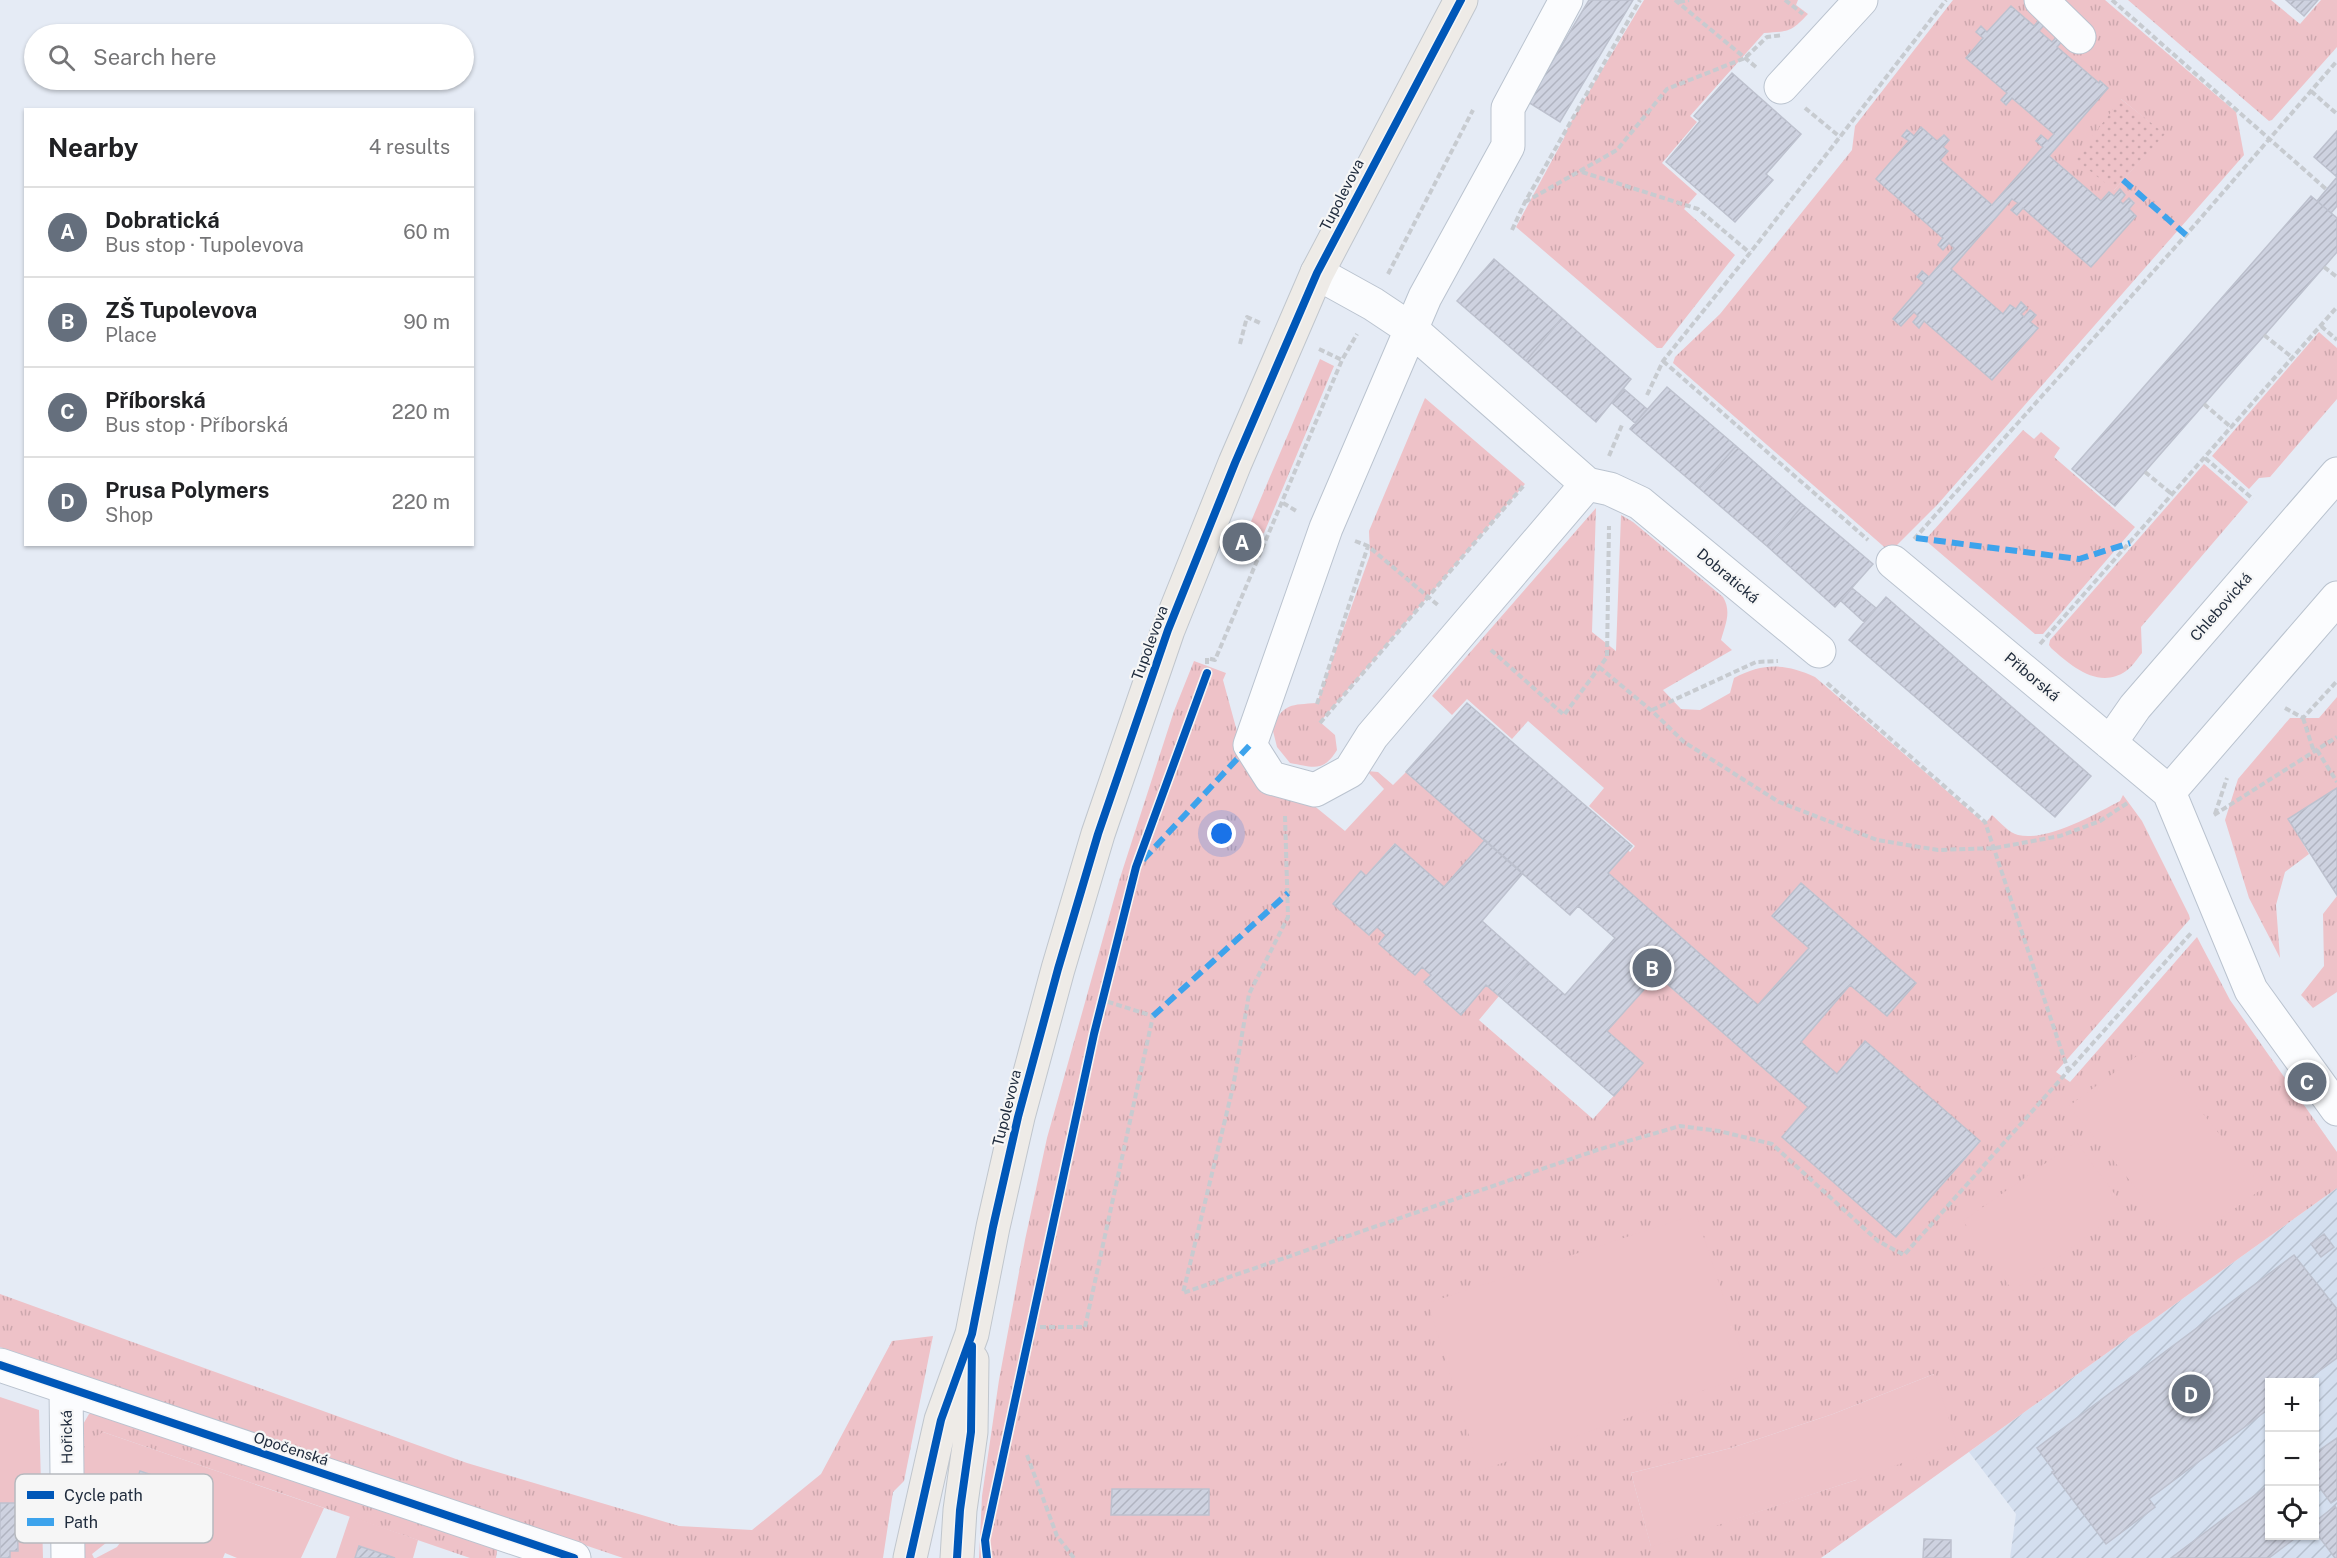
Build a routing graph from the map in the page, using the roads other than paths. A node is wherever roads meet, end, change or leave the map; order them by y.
1 (1461, 0) edge
2 (1566, 0) edge
3 (1861, 0) edge
4 (2042, 0) edge
5 (2079, 37) dead end
6 (1781, 87) dead end
7 (1317, 273) junction
8 (1412, 330) junction
9 (2337, 474) edge
10 (1599, 486) junction
11 (1893, 562) road end
12 (2337, 598) edge
13 (1819, 651) road end
14 (2110, 743) junction
15 (2169, 792) junction
16 (2337, 1109) edge
17 (972, 1334) junction
18 (0, 1365) edge
19 (66, 1389) junction
20 (67, 1474) edge
21 (68, 1543) edge
22 (68, 1558) edge
23 (574, 1558) edge
24 (910, 1558) edge
25 (957, 1558) edge

1 - 7 main road, Tupolevova
2 - 8 street
3 - 6 street
4 - 5 street
7 - 8 street, Dobratická
7 - 17 main road, Tupolevova
8 - 10 street, Dobratická
8 - 10 street
9 - 14 street, Chlebovická
10 - 13 street, Dobratická
11 - 14 street, Příborská
12 - 15 street
14 - 15 street, Příborská
15 - 16 street, Příborská
17 - 24 main road, Tupolevova
17 - 25 main road, Tupolevova
18 - 19 street, Opočenská
19 - 20 street, Hořická
19 - 23 street, Opočenská
21 - 22 street, Hořická

